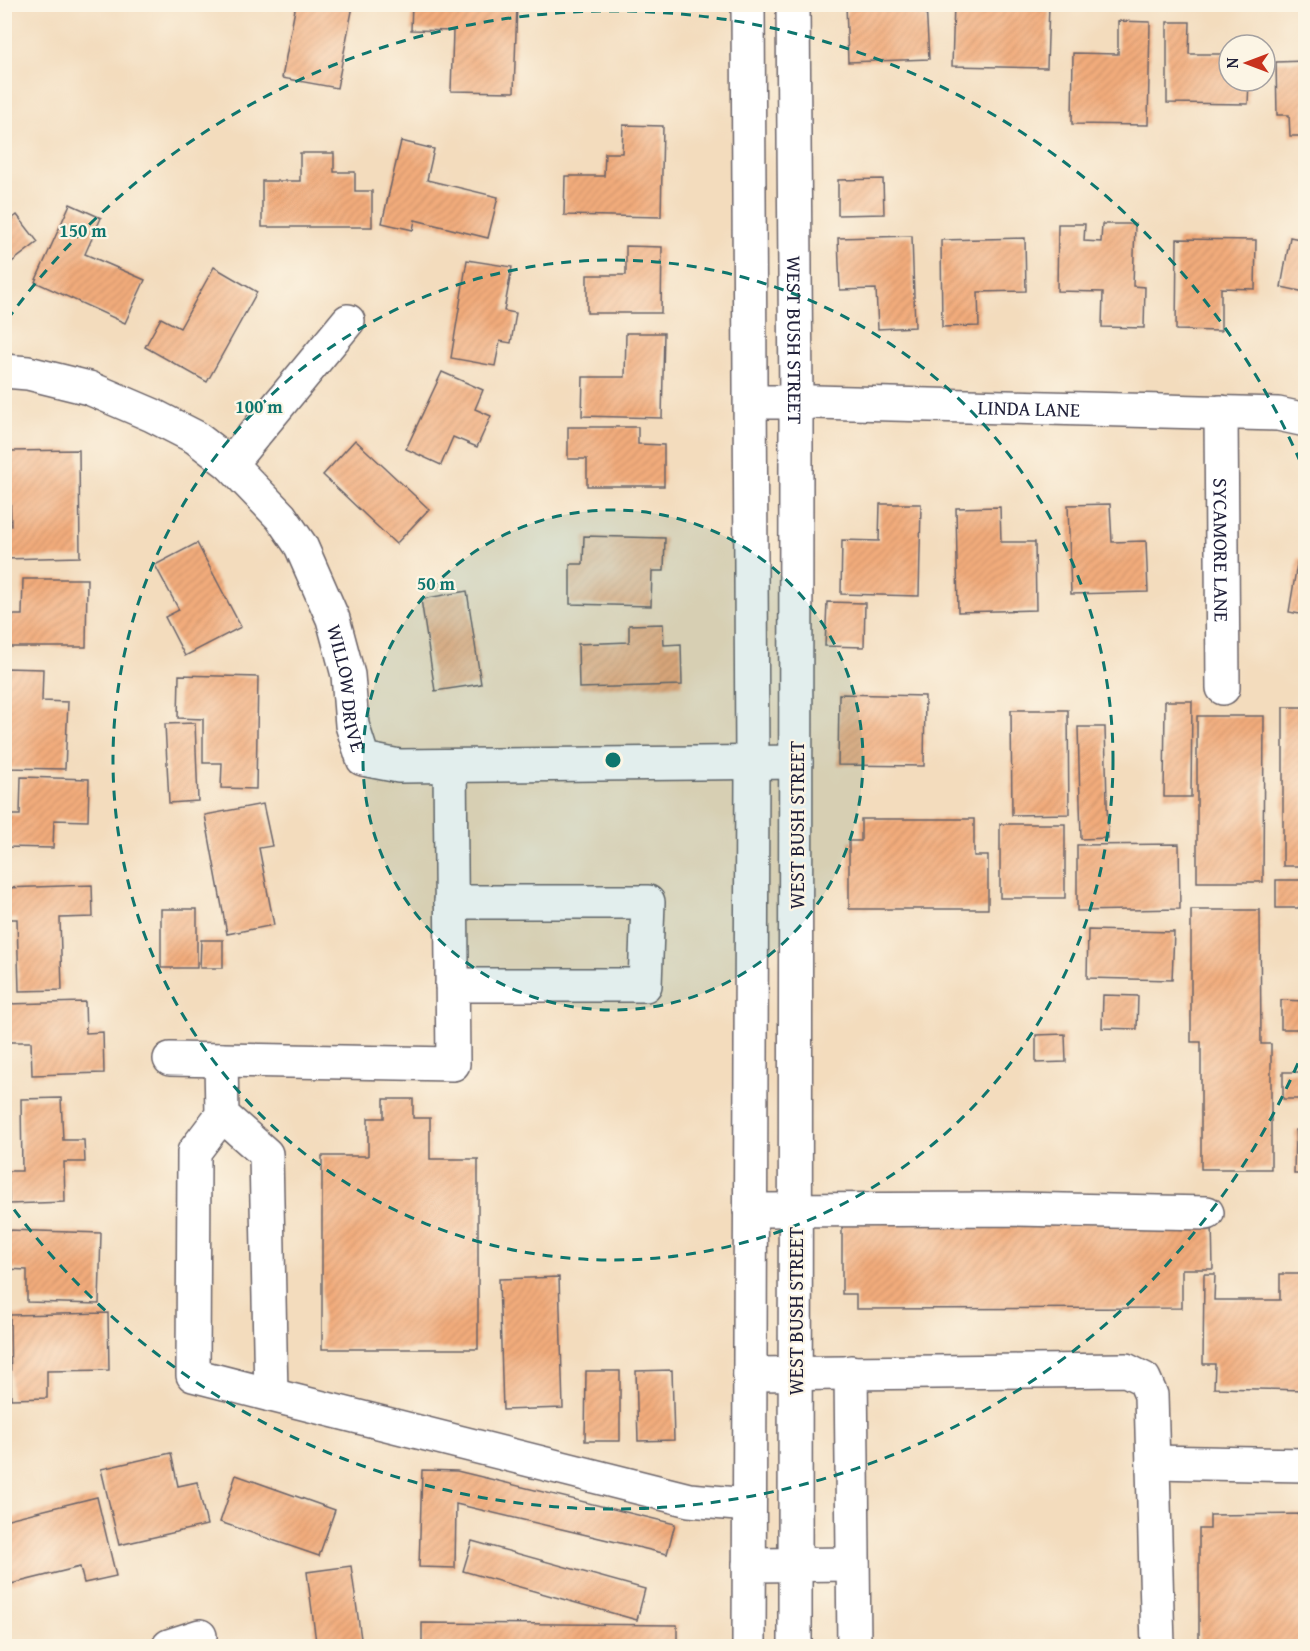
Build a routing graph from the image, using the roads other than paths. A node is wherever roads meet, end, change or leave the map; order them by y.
1 (748, 4) edge
2 (793, 4) edge
3 (348, 321) dead end
4 (4, 371) edge
5 (751, 402) junction
6 (796, 402) junction
7 (1221, 412) junction
8 (1305, 420) edge
9 (230, 464) junction
10 (1223, 687) dead end
11 (752, 762) junction
12 (796, 762) junction
13 (450, 766) junction
14 (451, 902) junction
15 (452, 985) junction
16 (170, 1059) dead end
17 (221, 1060) junction
18 (222, 1115) junction
19 (796, 1209) junction
20 (750, 1210) junction
21 (1207, 1213) dead end
22 (796, 1372) junction
23 (851, 1372) junction
24 (750, 1374) junction
25 (271, 1395) junction
26 (1153, 1462) junction
27 (1305, 1465) edge
28 (749, 1505) junction
29 (853, 1564) junction
30 (749, 1565) junction
31 (795, 1565) junction
32 (200, 1636) dead end
33 (169, 1647) edge
34 (749, 1647) edge
35 (795, 1647) edge
36 (854, 1647) edge
37 (1158, 1647) edge

1 - 5 main road
2 - 6 main road, WEST BUSH STREET
3 - 9 main road
4 - 9 main road, WILLOW DRIVE
5 - 6 main road, LINDA LANE
5 - 11 main road
6 - 7 main road, LINDA LANE
6 - 12 main road, WEST BUSH STREET
7 - 8 main road, LINDA LANE
7 - 10 main road, SYCAMORE LANE
9 - 13 main road, WILLOW DRIVE
11 - 12 main road, WILLOW DRIVE
11 - 13 main road, WILLOW DRIVE
11 - 20 main road
12 - 19 main road, WEST BUSH STREET
13 - 14 main road
14 - 15 main road
14 - 15 main road
15 - 17 main road
16 - 17 main road
17 - 18 main road
18 - 25 main road
18 - 25 main road
19 - 20 main road
19 - 21 main road
19 - 22 main road, WEST BUSH STREET
20 - 24 main road
22 - 23 main road
22 - 24 main road
22 - 31 main road, WEST BUSH STREET
23 - 26 main road
23 - 29 main road
24 - 28 main road
25 - 28 main road
26 - 27 main road
26 - 37 main road
28 - 30 main road
29 - 31 main road
29 - 36 main road
30 - 31 main road
30 - 34 main road
31 - 35 main road, WEST BUSH STREET
32 - 33 main road

